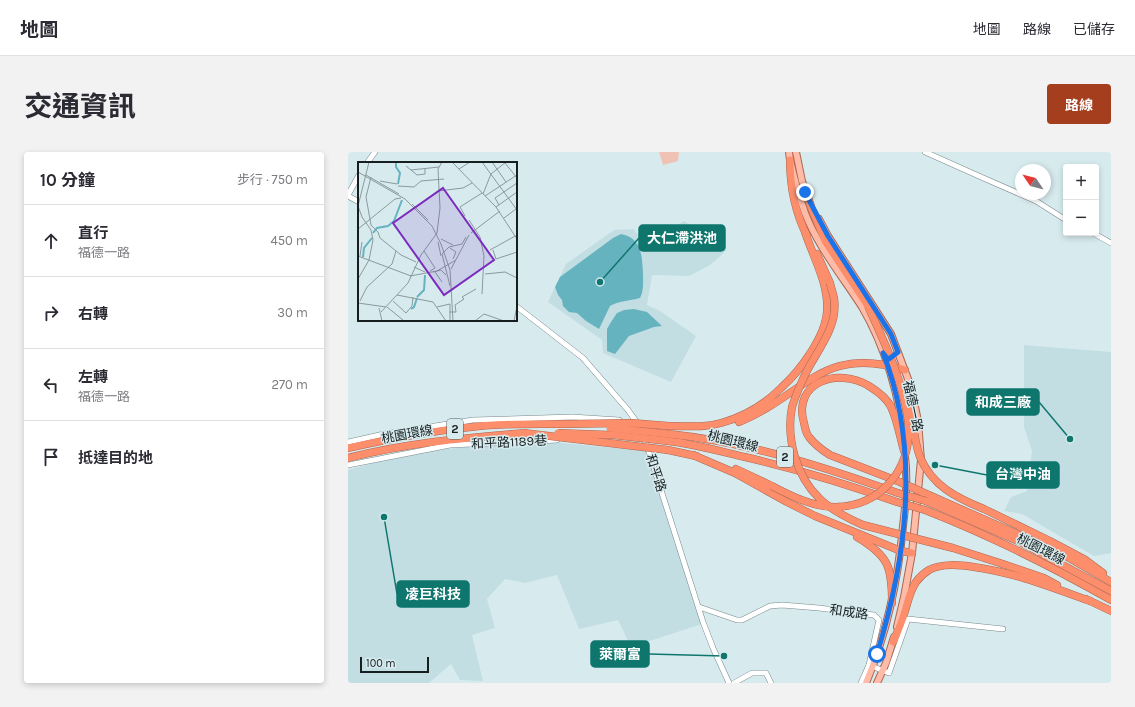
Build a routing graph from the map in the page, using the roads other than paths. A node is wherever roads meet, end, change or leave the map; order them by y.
1 (375, 152) edge
2 (789, 152) edge
3 (796, 152) edge
4 (926, 152) edge
5 (790, 160) junction
6 (368, 162) edge
7 (358, 177) edge
8 (348, 195) edge
9 (358, 201) edge
10 (810, 202) junction
11 (1063, 218) edge
12 (805, 232) junction
13 (1098, 236) edge
14 (1111, 243) edge
15 (868, 306) junction
16 (517, 307) edge
17 (898, 352) junction
18 (883, 353) junction
19 (888, 365) junction
20 (905, 370) junction
21 (636, 422) junction
22 (564, 424) junction
23 (669, 426) junction
24 (524, 433) junction
25 (668, 438) junction
26 (348, 442) edge
27 (647, 446) junction
28 (348, 448) edge
29 (904, 451) junction
30 (693, 455) junction
31 (348, 458) edge
32 (348, 465) edge
33 (836, 525) junction
34 (901, 551) junction
35 (912, 553) junction
36 (1111, 581) edge
37 (1111, 591) edge
38 (1111, 600) edge
39 (1090, 601) junction
40 (892, 602) junction
41 (698, 607) junction
42 (1111, 611) edge
43 (1003, 630) dead end
44 (893, 642) junction
45 (871, 666) junction
46 (882, 671) junction
47 (729, 683) edge
48 (734, 683) edge
49 (771, 683) edge
50 (861, 683) edge
51 (866, 683) edge
52 (877, 683) edge

1 - 6 street
2 - 5 main road, 福德一路
3 - 10 main road, 福德一路
4 - 11 street
5 - 12 highway
5 - 18 main road, 福德一路
7 - 8 street
8 - 9 street
10 - 15 highway
10 - 17 main road, 福德一路
12 - 23 highway
12 - 39 highway, bridge
13 - 14 street
15 - 30 highway, bridge
15 - 36 highway, bridge
16 - 21 street, 和平路
17 - 18 main road
17 - 20 main road, 福德一路
18 - 19 main road, 福德一路
19 - 20 highway
19 - 23 highway
19 - 29 main road, 福德一路
20 - 35 main road, 福德一路
21 - 26 street, 和平路1189巷
21 - 27 street, 和平路
22 - 23 highway, bridge
22 - 25 highway, 桃園環線 / 2, bridge
22 - 28 highway, 桃園環線 / 2
24 - 25 highway, 桃園環線 / 2, bridge
24 - 30 highway, bridge
24 - 31 highway, 桃園環線 / 2
25 - 37 highway, 桃園環線 / 2, bridge
25 - 38 highway, 桃園環線 / 2, bridge
27 - 32 street, 和平路1189巷
27 - 41 street, 和平路
29 - 34 main road, 福德一路
29 - 36 highway, bridge
30 - 33 highway
33 - 34 highway
33 - 40 highway
34 - 35 highway
34 - 40 main road, 福德一路
35 - 44 main road, 福德一路
39 - 42 highway
39 - 44 highway
40 - 45 main road, 福德一路
41 - 45 street, 和成路
41 - 47 street, 和平路
43 - 46 street
44 - 46 main road, 福德一路
45 - 46 street
45 - 50 street
45 - 51 main road, 福德一路
46 - 52 main road, 福德一路
48 - 49 street

